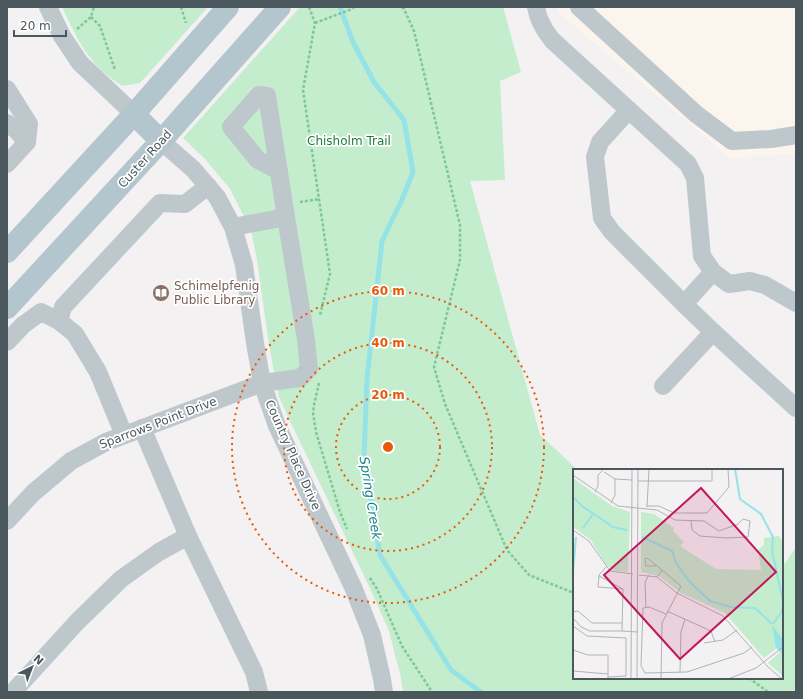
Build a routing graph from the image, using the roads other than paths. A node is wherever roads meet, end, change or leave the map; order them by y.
1 (48, 7) edge
2 (228, 7) edge
3 (280, 7) edge
4 (536, 7) edge
5 (579, 7) edge
6 (7, 89) edge
7 (629, 110) junction
8 (134, 114) junction
9 (7, 123) edge
10 (796, 135) edge
11 (161, 141) junction
12 (27, 142) junction
13 (7, 164) edge
14 (279, 171) dead end
15 (208, 186) junction
16 (286, 217) junction
17 (233, 227) junction
18 (7, 252) edge
19 (713, 272) junction
20 (684, 304) junction
21 (796, 304) edge
22 (7, 308) edge
23 (61, 314) junction
24 (713, 332) junction
25 (7, 342) edge
26 (262, 383) junction
27 (663, 386) dead end
28 (796, 408) edge
29 (142, 428) junction
30 (124, 435) junction
31 (7, 521) edge
32 (188, 536) junction
33 (13, 692) edge
34 (259, 692) edge
35 (384, 692) edge

1 - 8 street
2 - 8 main road
3 - 11 main road, Custer Road
4 - 7 street
5 - 10 street
6 - 12 street
7 - 19 street
7 - 20 street
8 - 11 main road
8 - 18 main road
9 - 12 street
11 - 15 street, Country Place Drive
11 - 22 main road, Custer Road
12 - 13 street
14 - 16 street
15 - 17 street, Country Place Drive
15 - 23 street
16 - 17 street
16 - 26 street, Sparrows Point Drive
17 - 26 street, Country Place Drive
19 - 20 street
19 - 21 street
20 - 24 street
23 - 25 street
23 - 30 street
24 - 27 street
24 - 28 street
26 - 29 street, Sparrows Point Drive
26 - 35 street, Country Place Drive
29 - 30 street, Sparrows Point Drive
29 - 32 street
30 - 31 street, Sparrows Point Drive
32 - 33 street
32 - 34 street

